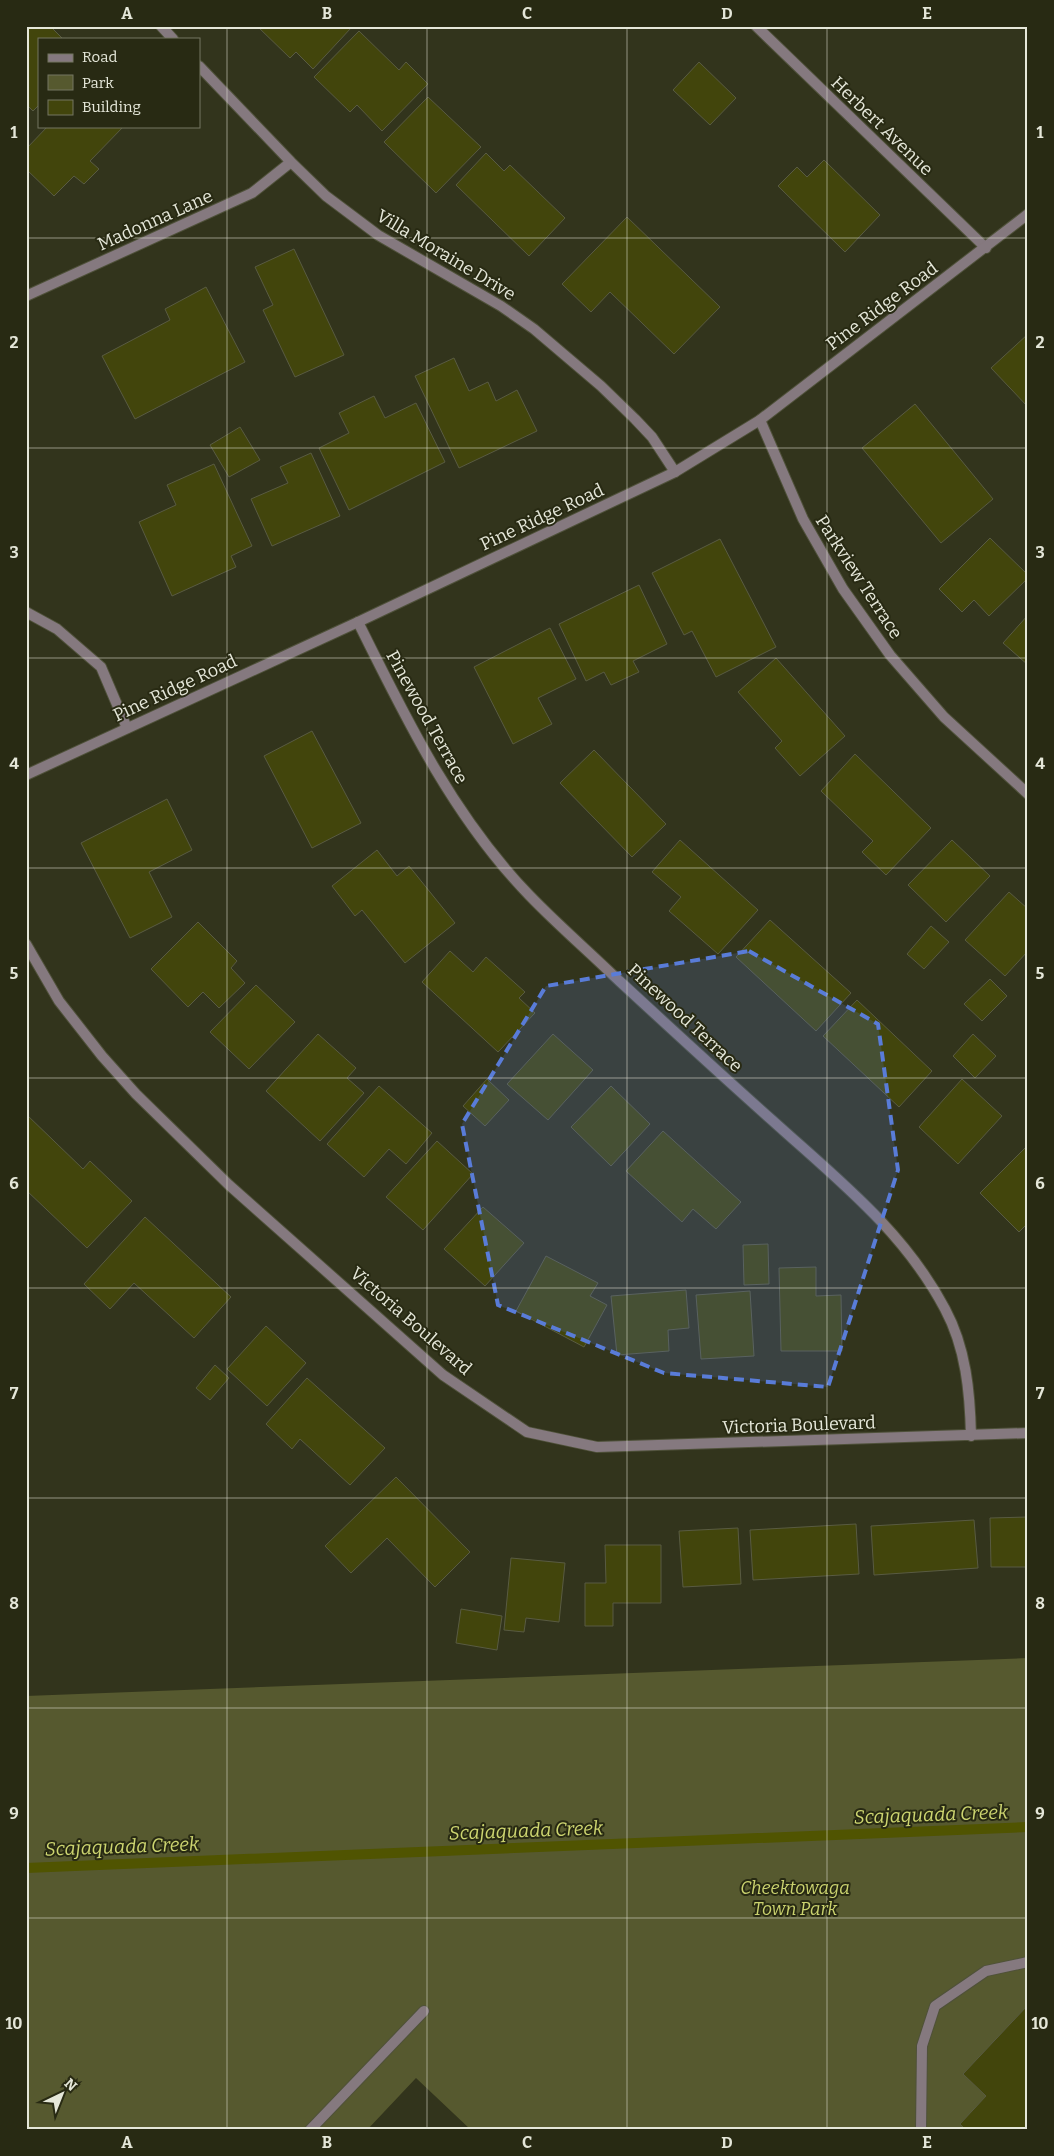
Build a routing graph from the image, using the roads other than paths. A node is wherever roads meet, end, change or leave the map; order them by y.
1 (161, 26) edge
2 (756, 26) edge
3 (172, 38) edge
4 (200, 67) edge
5 (291, 162) junction
6 (1028, 214) edge
7 (986, 248) junction
8 (26, 296) edge
9 (760, 420) junction
10 (675, 472) junction
11 (26, 612) edge
12 (358, 622) junction
13 (127, 728) junction
14 (26, 775) edge
15 (1028, 794) edge
16 (26, 944) edge
17 (1028, 1434) edge
18 (971, 1436) junction
19 (1028, 1962) edge
20 (424, 2011) dead end
21 (310, 2130) edge
22 (921, 2130) edge

1 - 3 street
2 - 7 street, Herbert Avenue
4 - 5 street, Villa Moraine Drive
5 - 8 street, Madonna Lane
5 - 10 street, Villa Moraine Drive
6 - 7 street, Pine Ridge Road
7 - 9 street, Pine Ridge Road
9 - 10 street, Pine Ridge Road
9 - 15 street, Parkview Terrace
10 - 12 street, Pine Ridge Road
11 - 13 street
12 - 13 street, Pine Ridge Road
12 - 18 street, Pinewood Terrace
13 - 14 street, Pine Ridge Road
16 - 18 street, Victoria Boulevard
17 - 18 street, Victoria Boulevard
19 - 22 street
20 - 21 street

